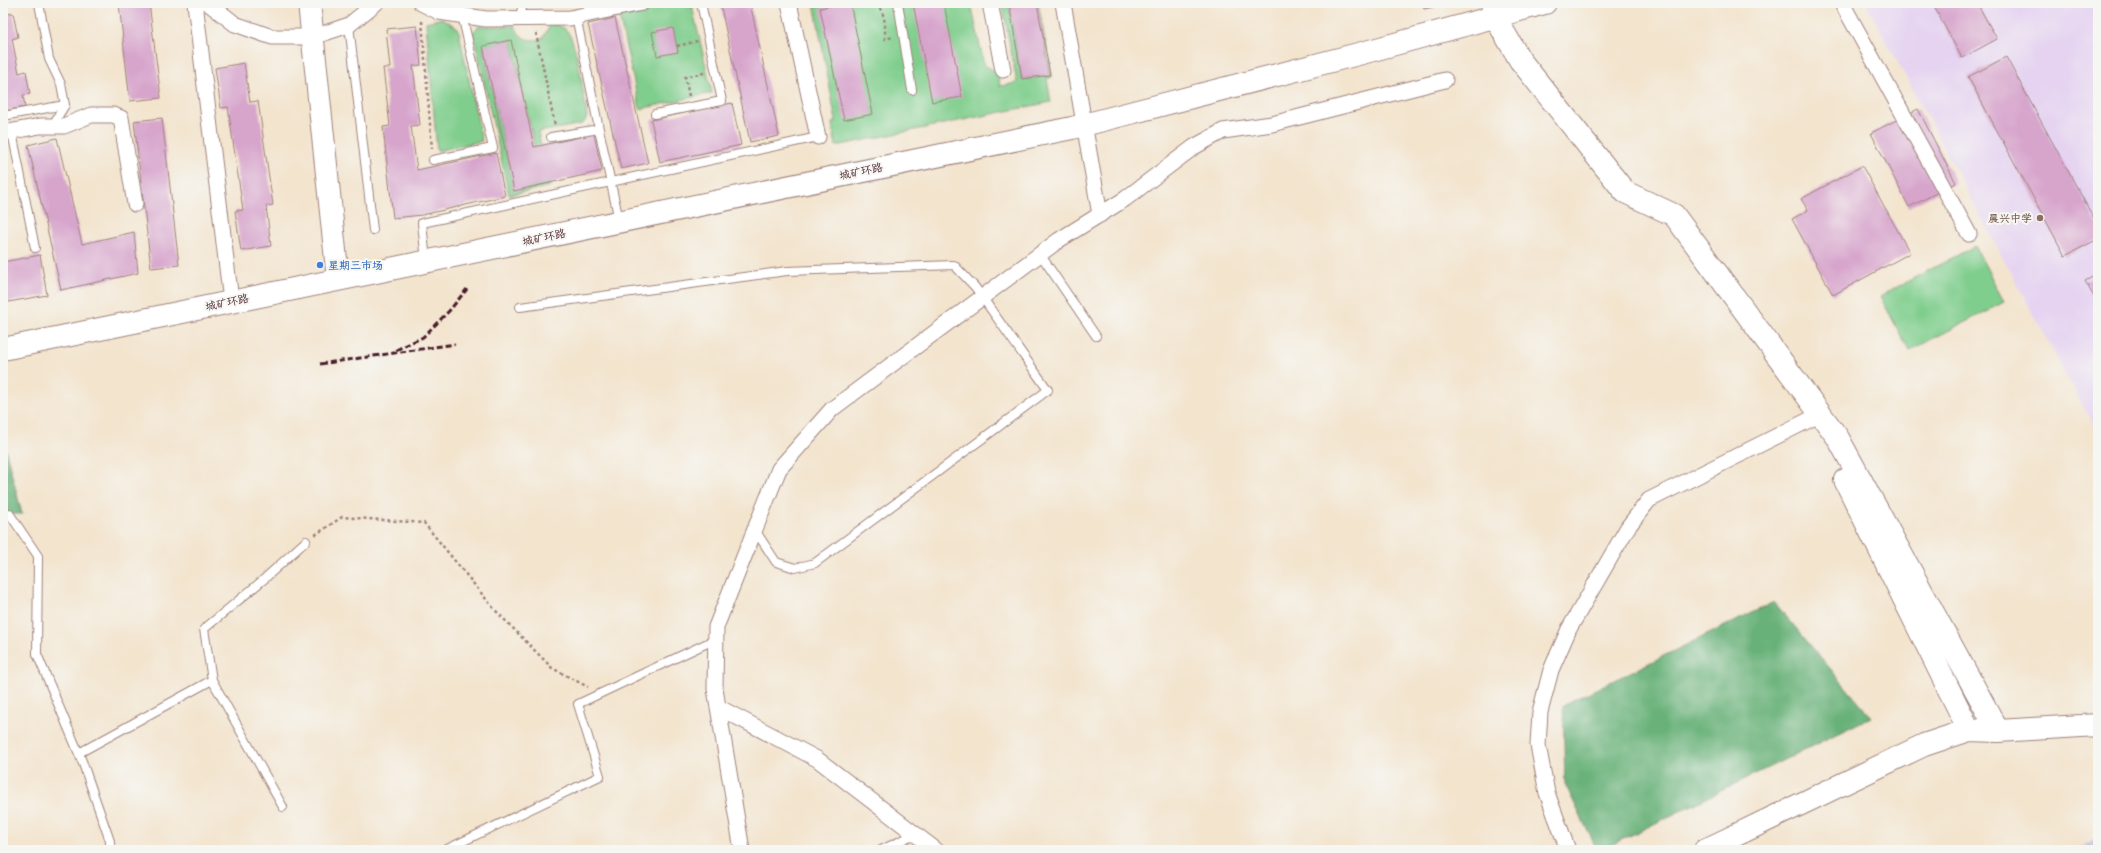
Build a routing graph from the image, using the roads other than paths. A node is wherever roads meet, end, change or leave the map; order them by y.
1 (39, 3) edge
2 (195, 3) edge
3 (208, 3) edge
4 (309, 3) edge
5 (376, 3) edge
6 (421, 3) edge
7 (523, 3) edge
8 (642, 3) edge
9 (701, 3) edge
10 (789, 3) edge
11 (898, 3) edge
12 (990, 3) edge
13 (1063, 3) edge
14 (1545, 3) edge
15 (1842, 3) edge
16 (600, 7) edge
17 (1486, 11) edge
18 (462, 15) junction
19 (576, 16) junction
20 (526, 18) junction
21 (349, 25) junction
22 (313, 37) junction
23 (1003, 70) dead end
24 (1445, 80) dead end
25 (912, 90) dead end
26 (65, 105) junction
27 (655, 114) dead end
28 (3, 116) edge
29 (1084, 123) junction
30 (52, 126) junction
31 (599, 128) junction
32 (7, 132) edge
33 (554, 137) road end
34 (818, 137) joint
35 (433, 160) road end
36 (611, 182) junction
37 (135, 204) dead end
38 (1100, 215) junction
39 (620, 221) junction
40 (372, 230) dead end
41 (1969, 234) dead end
42 (35, 248) dead end
43 (1040, 254) junction
44 (426, 261) junction
45 (338, 279) junction
46 (982, 298) junction
47 (231, 301) junction
48 (520, 307) dead end
49 (1096, 336) dead end
50 (3, 348) edge
51 (1815, 416) junction
52 (3, 513) edge
53 (755, 530) junction
54 (306, 541) road end
55 (716, 639) junction
56 (212, 680) junction
57 (718, 707) junction
58 (2098, 725) edge
59 (1969, 730) junction
60 (1998, 731) junction
61 (79, 753) junction
62 (283, 807) dead end
63 (915, 834) junction
64 (110, 850) edge
65 (445, 850) edge
66 (742, 850) edge
67 (881, 850) edge
68 (936, 850) edge
69 (1568, 850) edge
70 (1705, 850) edge

1 - 26 lane
2 - 47 street
3 - 22 street
4 - 22 street
5 - 21 street
6 - 18 street
7 - 20 lane
8 - 16 street
9 - 27 lane
10 - 34 street
11 - 25 lane
12 - 23 street
13 - 29 street
14 - 17 street, 城矿环路
15 - 41 street
16 - 19 street
17 - 29 street, 城矿环路
17 - 51 street
18 - 20 street
18 - 35 lane
19 - 20 street
19 - 31 lane
21 - 22 street
21 - 40 lane
22 - 45 street
24 - 38 street
26 - 28 lane
26 - 30 lane
29 - 38 street
29 - 39 street, 城矿环路
30 - 32 street
30 - 37 street
31 - 33 lane
31 - 36 lane
32 - 42 lane
34 - 36 lane
36 - 39 lane
36 - 44 lane
38 - 43 street
39 - 44 street, 城矿环路
43 - 46 street
43 - 49 lane
44 - 45 street, 城矿环路
45 - 47 street, 城矿环路
46 - 48 lane
46 - 53 street
46 - 53 lane
47 - 50 street, 城矿环路
51 - 59 street
51 - 60 street
51 - 69 street
52 - 61 lane
53 - 55 street
54 - 56 lane
55 - 57 street
55 - 65 lane
56 - 61 lane
56 - 62 lane
57 - 63 street
57 - 66 street
58 - 60 street
59 - 60 street
59 - 70 street
61 - 64 lane
63 - 67 lane
63 - 68 street

